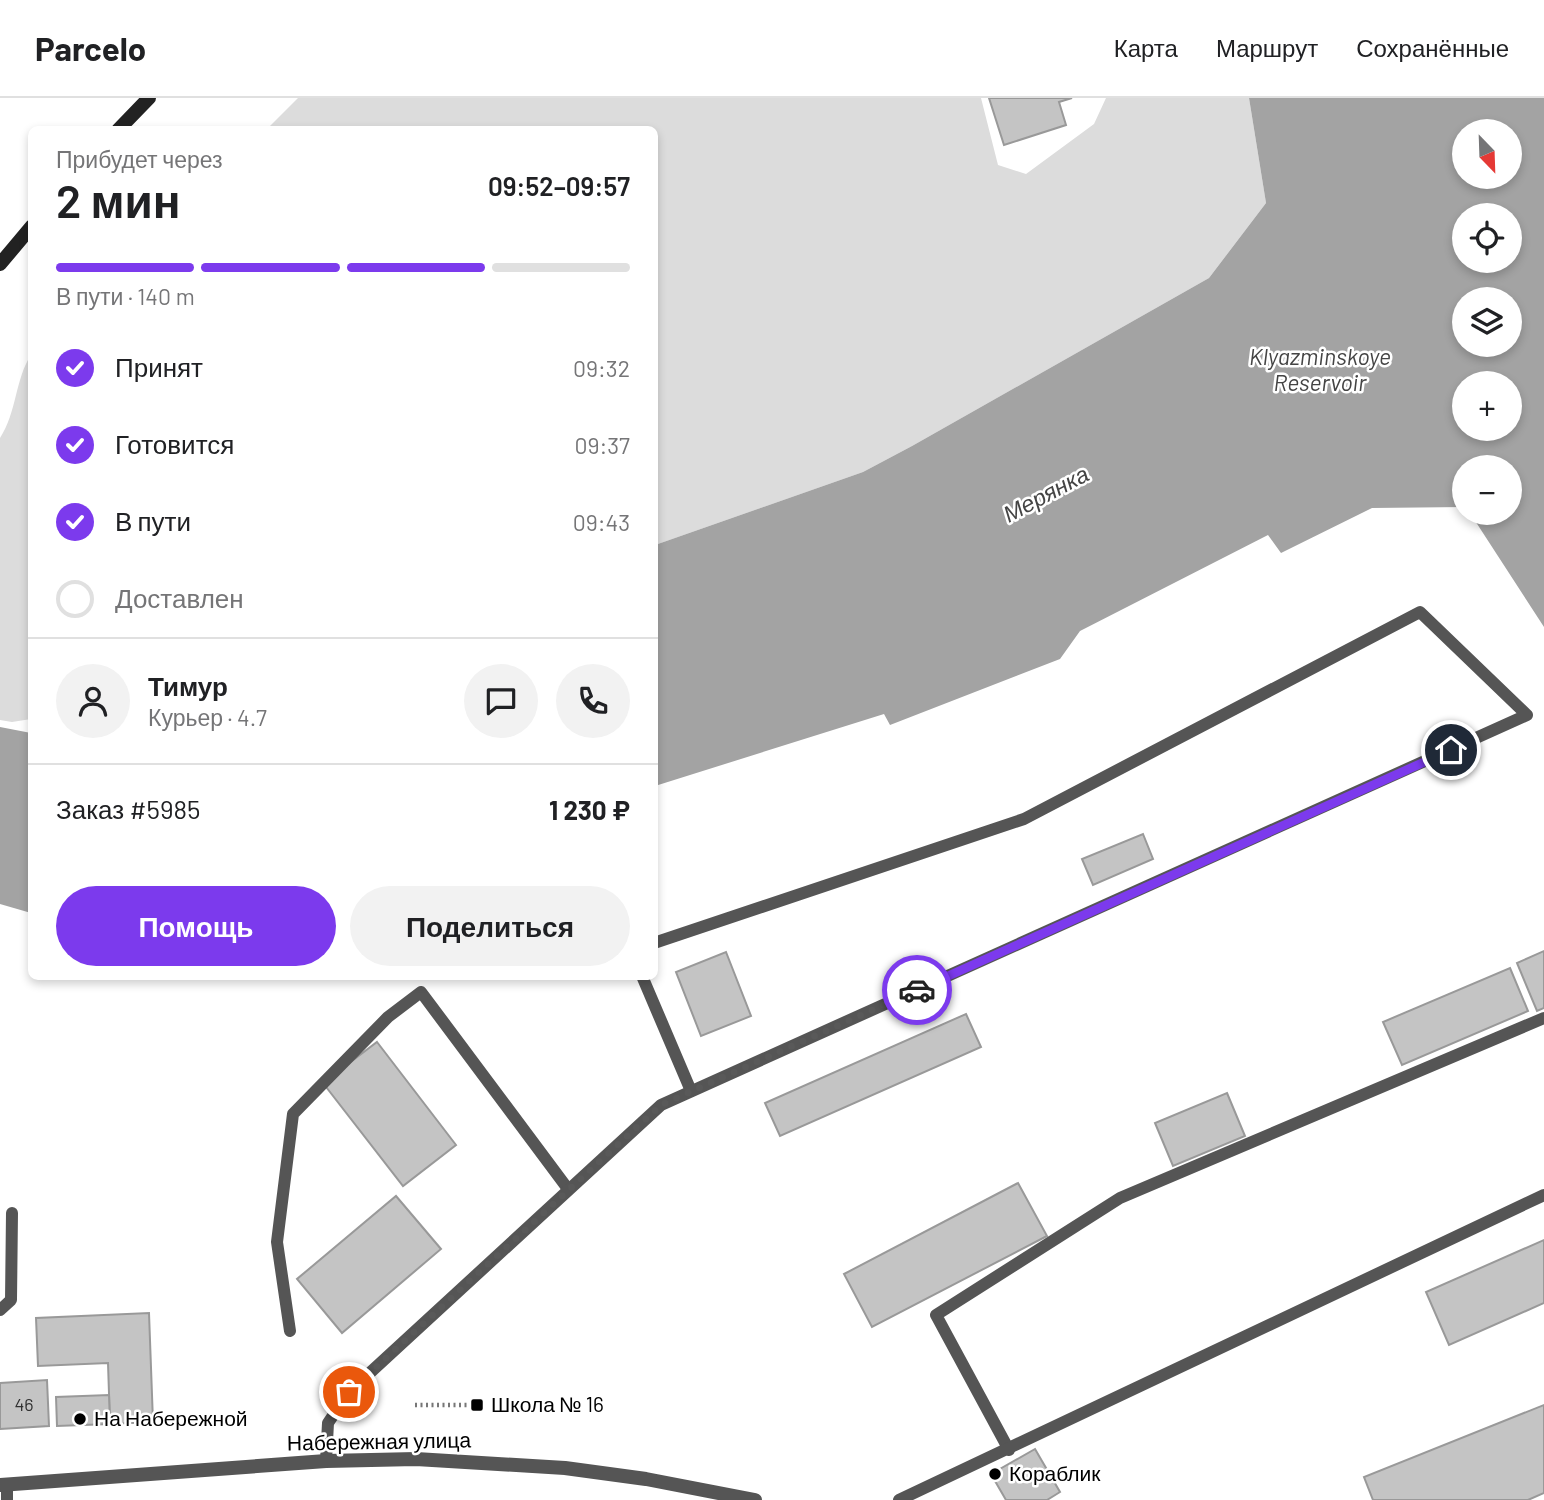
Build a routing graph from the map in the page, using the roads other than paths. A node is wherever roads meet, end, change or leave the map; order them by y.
1 (149, 98) edge
2 (122, 126) edge
3 (28, 231) edge
4 (0, 264) edge
5 (658, 942) edge
6 (644, 980) edge
7 (1544, 1018) edge
8 (691, 1091) junction
9 (568, 1189) junction
10 (1544, 1195) edge
11 (12, 1213) dead end
12 (0, 1311) edge
13 (290, 1331) dead end
14 (1009, 1450) junction
15 (326, 1461) junction
16 (4, 1490) edge
17 (732, 1497) edge
18 (755, 1500) edge
19 (898, 1500) edge

1 - 2 main road
3 - 4 main road
5 - 8 lane
6 - 8 lane
7 - 14 lane
8 - 9 lane
9 - 13 lane
9 - 15 lane
10 - 14 lane
11 - 12 lane
14 - 19 lane
15 - 16 street, Набережная улица
15 - 17 street, Набережная улица
17 - 18 street, Набережная улица

